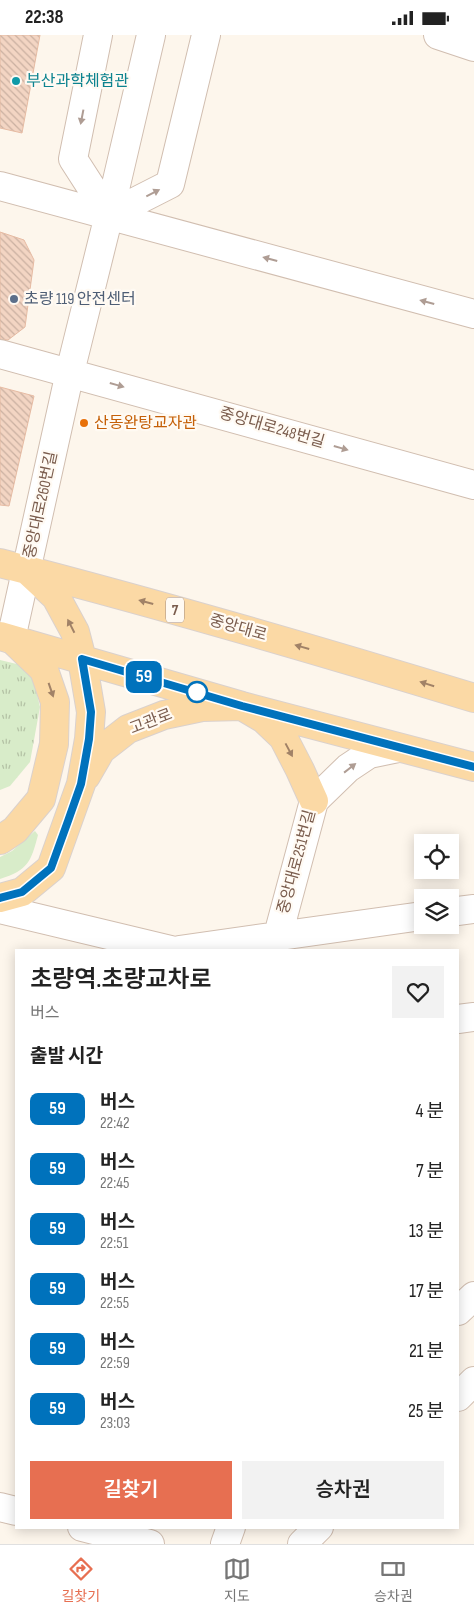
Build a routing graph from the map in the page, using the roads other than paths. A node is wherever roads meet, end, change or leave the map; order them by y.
1 (98, 35) edge
2 (150, 35) edge
3 (206, 35) edge
4 (438, 35) edge
5 (474, 47) edge
6 (0, 186) edge
7 (110, 215) junction
8 (474, 315) edge
9 (0, 354) edge
10 (70, 372) junction
11 (474, 485) edge
12 (0, 563) edge
13 (26, 570) junction
14 (6, 637) edge
15 (82, 659) junction
16 (474, 698) edge
17 (242, 706) junction
18 (398, 748) junction
19 (474, 767) edge
20 (81, 784) junction
21 (314, 801) junction
22 (0, 840) edge
23 (0, 898) edge
24 (0, 909) edge
25 (474, 909) edge
26 (459, 911) edge
27 (414, 917) edge
28 (276, 943) edge
29 (167, 949) edge
30 (193, 949) edge
31 (474, 1017) edge
32 (459, 1019) edge
33 (474, 1296) edge
34 (459, 1310) edge
35 (474, 1381) edge
36 (459, 1396) edge
37 (0, 1507) edge
38 (15, 1511) edge
39 (90, 1529) edge
40 (230, 1529) edge
41 (318, 1529) edge
42 (135, 1540) edge
43 (225, 1544) edge
44 (302, 1544) edge

1 -> 7 street
2 - 7 street, 중앙대로260번길
7 -> 3 street
4 - 5 street
6 - 7 street
8 -> 7 street
7 - 10 street, 중앙대로260번길
9 - 10 street
10 -> 11 street, 중앙대로248번길
10 - 13 street, 중앙대로260번길
12 - 13 main road, 중앙대로 / 7
13 - 14 street, 중앙대로260번길
15 -> 13 main road, 고관로
16 -> 13 main road, 중앙대로 / 7
14 - 15 main road
14 -> 22 main road
15 - 17 main road
15 - 20 main road, 고관로
17 - 18 main road
17 - 20 main road, 고관로
17 -> 21 main road
18 - 19 main road
21 -> 18 street, 중앙대로251번길
20 - 23 main road, 고관로
21 - 28 street, 중앙대로251번길
24 - 29 street
25 - 26 street
27 - 28 street
28 - 30 street, 중앙대로251번길
31 - 32 street
33 - 34 street
35 - 36 street
37 - 38 street
39 - 42 street
40 - 43 street
41 - 44 street

